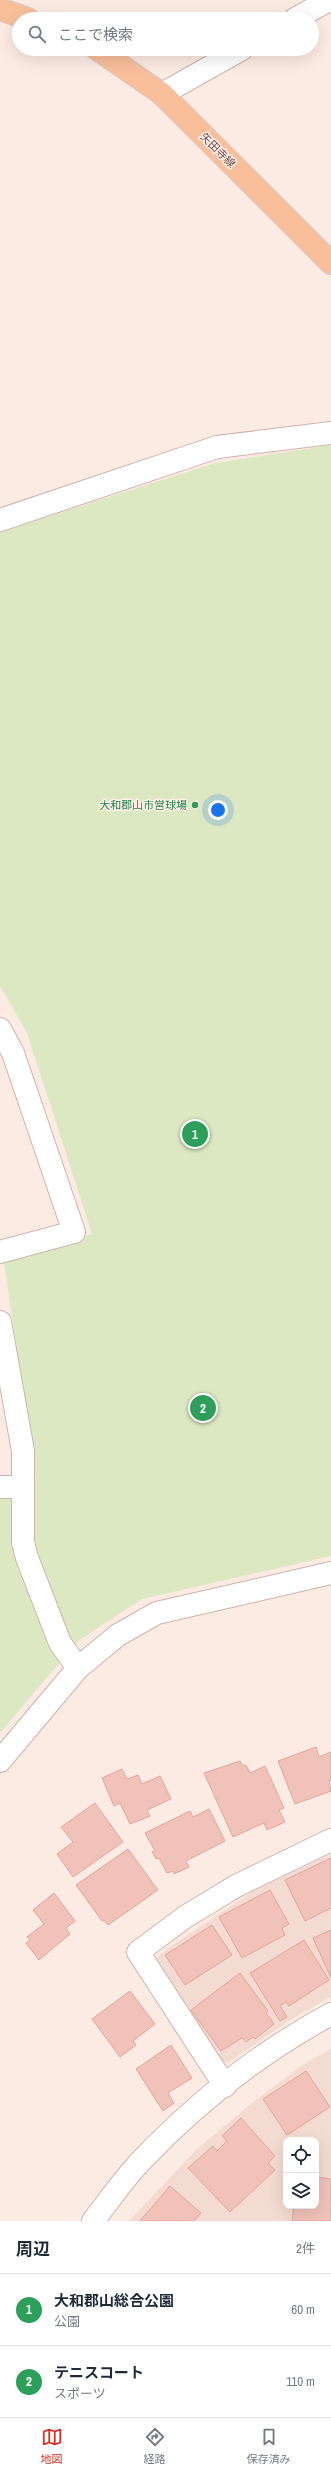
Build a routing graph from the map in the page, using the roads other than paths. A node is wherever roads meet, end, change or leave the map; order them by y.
1 (329, 0) edge
2 (1, 6) edge
3 (13, 12) edge
4 (308, 12) edge
5 (107, 56) edge
6 (230, 56) edge
7 (162, 94) junction
8 (331, 263) edge
9 (331, 433) edge
10 (0, 520) edge
11 (0, 1029) edge
12 (0, 1252) edge
13 (0, 1322) edge
14 (0, 1487) edge
15 (23, 1487) junction
16 (331, 1573) edge
17 (78, 1668) junction
18 (0, 1760) edge
19 (331, 1840) edge
20 (331, 2014) edge
21 (225, 2086) junction
22 (93, 2221) edge

1 - 4 street
2 - 3 main road
5 - 7 main road, 矢田寺線
6 - 7 street
7 - 8 main road, 矢田寺線
9 - 10 street
11 - 12 street
13 - 15 street
14 - 15 street
15 - 17 street
16 - 17 street
17 - 18 street
19 - 21 street
20 - 21 street
21 - 22 street

